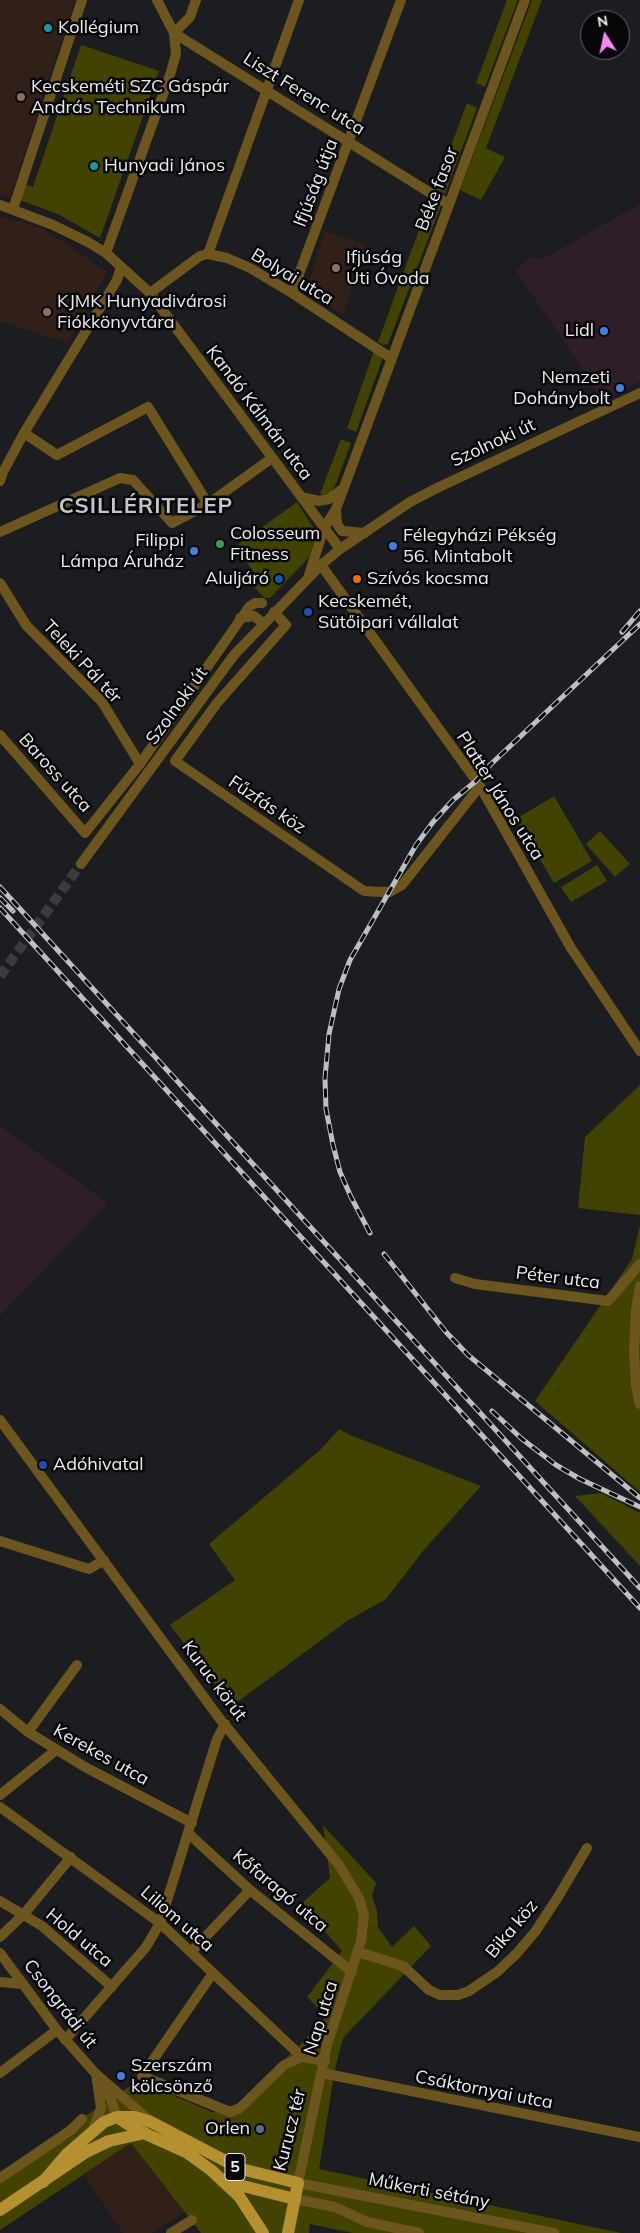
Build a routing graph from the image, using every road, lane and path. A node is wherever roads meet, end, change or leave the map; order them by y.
1 (82, 0) edge
2 (157, 0) edge
3 (196, 0) edge
4 (299, 0) edge
5 (400, 0) edge
6 (525, 0) edge
7 (174, 33) junction
8 (267, 90) junction
9 (350, 140) junction
10 (448, 204) junction
11 (0, 205) edge
12 (13, 209) junction
13 (106, 253) junction
14 (208, 254) junction
15 (121, 267) junction
16 (150, 293) junction
17 (292, 293) junction
18 (391, 358) junction
19 (640, 393) edge
20 (24, 433) junction
21 (272, 458) junction
22 (1, 475) edge
23 (341, 490) junction
24 (301, 497) junction
25 (208, 504) junction
26 (336, 509) junction
27 (324, 528) junction
28 (342, 531) junction
29 (0, 532) edge
30 (365, 532) junction
31 (340, 549) junction
32 (321, 565) junction
33 (309, 576) junction
34 (0, 583) edge
35 (262, 602) dead end
36 (274, 612) junction
37 (240, 618) junction
38 (263, 623) junction
39 (0, 735) edge
40 (140, 764) junction
41 (480, 786) junction
42 (81, 864) tunnel mouth
43 (640, 1051) edge
44 (640, 1264) edge
45 (455, 1278) dead end
46 (640, 1286) edge
47 (640, 1404) edge
48 (0, 1420) edge
49 (0, 1542) edge
50 (104, 1560) junction
51 (77, 1665) dead end
52 (0, 1709) edge
53 (225, 1724) junction
54 (28, 1732) junction
55 (56, 1750) junction
56 (0, 1795) edge
57 (0, 1807) edge
58 (192, 1823) junction
59 (189, 1834) junction
60 (587, 1848) dead end
61 (71, 1857) junction
62 (250, 1890) junction
63 (0, 1901) edge
64 (24, 1914) junction
65 (160, 1923) junction
66 (0, 1936) edge
67 (191, 1952) junction
68 (358, 1952) junction
69 (0, 1953) edge
70 (352, 1972) junction
71 (214, 1973) junction
72 (0, 1982) edge
73 (21, 1984) junction
74 (112, 1987) junction
75 (57, 2030) junction
76 (66, 2040) junction
77 (302, 2056) junction
78 (325, 2061) junction
79 (0, 2073) edge
80 (322, 2073) junction
81 (96, 2074) junction
82 (117, 2117) junction
83 (82, 2119) dead end
84 (148, 2127) junction
85 (93, 2130) junction
86 (640, 2137) edge
87 (86, 2152) junction
88 (211, 2170) junction
89 (0, 2178) edge
90 (43, 2182) junction
91 (298, 2183) junction
92 (295, 2199) junction
93 (0, 2210) edge
94 (192, 2220) dead end
95 (171, 2233) edge
96 (263, 2233) edge
97 (288, 2233) edge
98 (419, 2233) edge
99 (554, 2233) edge

1 - 12 street
2 - 7 street
3 - 7 street
4 - 8 street
5 - 9 street, Ifjúság útja
6 - 10 street, Béke fasor
7 - 8 street, Liszt Ferenc utca
7 - 13 street
8 - 9 street, Liszt Ferenc utca
8 - 14 street
9 - 10 street, Liszt Ferenc utca
9 - 17 street, Ifjúság útja
10 - 18 street, Béke fasor
11 - 12 street, Kandó Kálmán utca
12 - 13 street, Kandó Kálmán utca
13 - 15 street, Kandó Kálmán utca
14 - 16 street
14 - 17 street, Bolyai utca
15 - 16 street, Kandó Kálmán utca
15 - 20 street
16 - 21 street, Kandó Kálmán utca
17 - 18 street, Bolyai utca
18 - 23 street, Béke fasor
19 - 30 street, Szolnoki út
20 - 22 street
20 - 25 street
21 - 24 street, Kandó Kálmán utca
21 - 25 street
23 - 24 street
23 - 26 street, Béke fasor
24 - 27 street, Kandó Kálmán utca
25 - 29 street
26 - 27 street, Béke fasor
26 - 28 street
27 - 28 street
27 - 31 street, Kandó Kálmán utca
27 - 33 street, Szolnoki út
28 - 30 street
30 - 31 street, Szolnoki út
31 - 32 street, Szolnoki út
32 - 33 street, Szolnoki út
32 - 41 street, Platter János utca
33 - 36 street, Szolnoki út
34 - 40 street, Teleki Pál tér
35 - 37 street
36 - 38 street, Szolnoki út
36 - 41 street, Fűzfás köz
37 - 38 street
37 - 40 street
38 - 42 street, Szolnoki út
39 - 40 street, Baross utca
41 - 43 street, Platter János utca
44 - 45 street, Péter utca
46 - 47 street
48 - 50 street, Kuruc körút
49 - 50 street
50 - 53 street, Kuruc körút
51 - 54 street
52 - 54 street, Kerekes utca
53 - 58 street
53 - 68 street, Kuruc körút
54 - 55 street, Kerekes utca
55 - 56 street
55 - 58 street, Kerekes utca
57 - 61 street, Liliom utca
58 - 59 street
59 - 62 street, Kőfaragó utca
59 - 65 street
60 - 68 street, Bika köz
61 - 64 street
61 - 65 street, Liliom utca
62 - 67 street
62 - 70 street, Kőfaragó utca
63 - 64 street, Hold utca
64 - 66 street
64 - 74 street, Hold utca
65 - 67 street, Liliom utca
65 - 74 street
67 - 71 street, Liliom utca
68 - 70 street, Kuruc körút
69 - 73 street, Csongrádi út
70 - 78 street, Nap utca
71 - 77 street, Liliom utca
71 - 77 street, Kurucz tér
72 - 73 street
73 - 75 street, Csongrádi út
74 - 76 street
75 - 76 street, Csongrádi út
75 - 79 street
76 - 81 street, Csongrádi út
77 - 78 street
78 - 80 street, Nap utca
80 - 86 street, Csáktornyai utca
80 - 91 street, Kurucz tér
81 - 82 street, Csongrádi út
81 - 84 street, Csongrádi út
81 - 85 street, Csongrádi út
82 - 84 main road, Kurucz tér / 5
82 - 85 main road
82 - 87 main road
83 - 89 street
84 - 87 main road
84 - 88 main road, Kurucz tér / 5
84 - 91 main road, Kurucz tér / 5
85 - 90 main road
87 - 90 main road
88 - 92 main road
88 - 96 main road, 5
90 - 93 main road
91 - 92 main road
91 - 99 street, Műkerti sétány
92 - 97 main road
92 - 98 street
94 - 95 street

